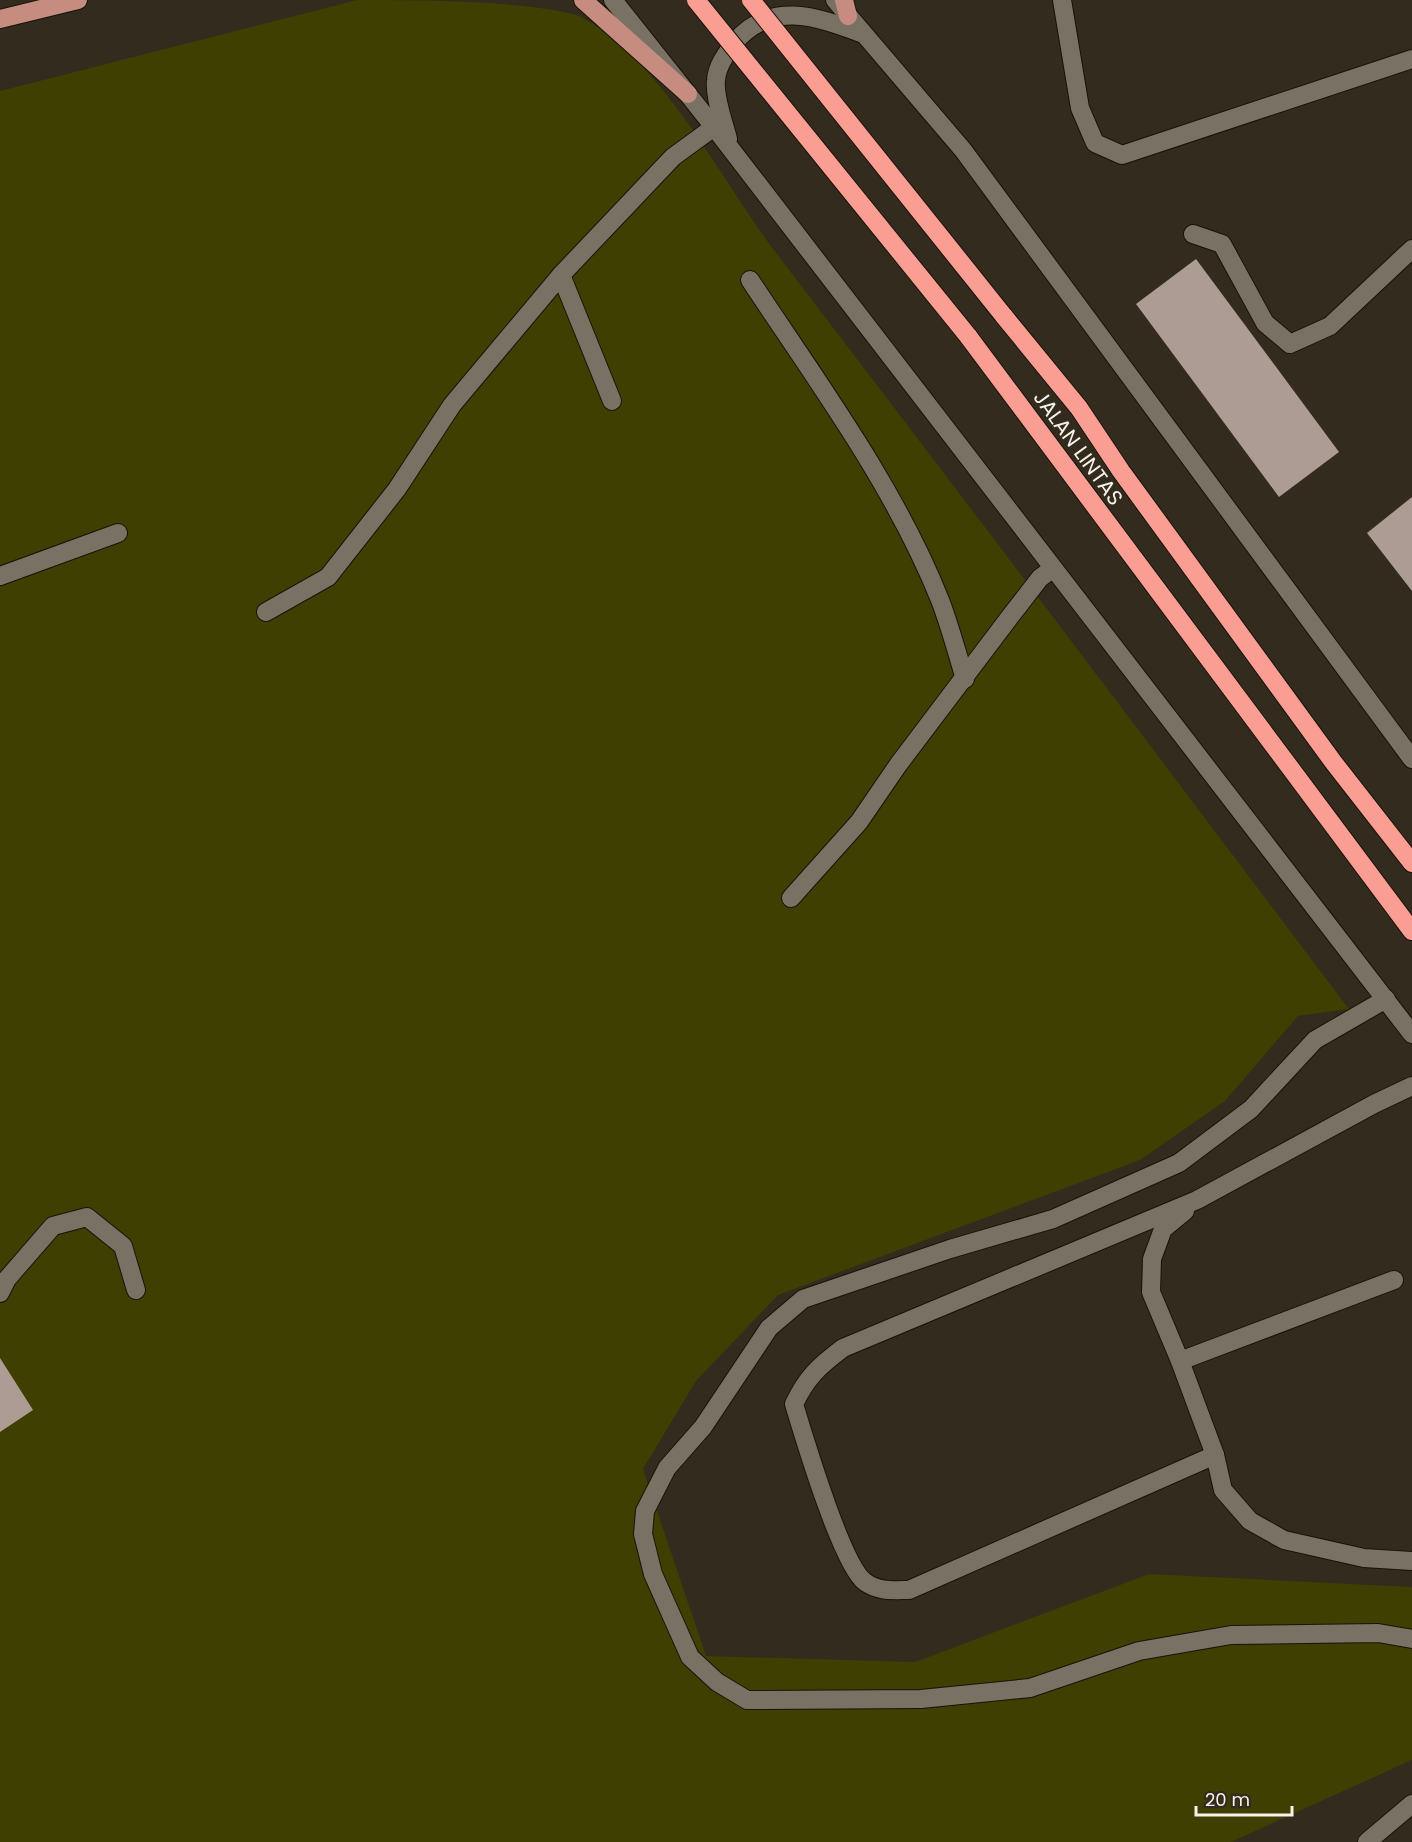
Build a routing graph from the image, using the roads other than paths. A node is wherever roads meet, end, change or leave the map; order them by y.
1 (78, 0) edge
2 (583, 0) edge
3 (613, 0) edge
4 (696, 0) edge
5 (751, 0) edge
6 (835, 0) edge
7 (1062, 0) edge
8 (846, 8) edge
9 (0, 19) edge
10 (864, 34) junction
11 (1412, 59) edge
12 (688, 94) junction
13 (714, 126) junction
14 (729, 147) junction
15 (1192, 234) dead end
16 (1412, 249) edge
17 (561, 275) junction
18 (750, 280) dead end
19 (612, 400) dead end
20 (118, 533) dead end
21 (1052, 569) junction
22 (0, 576) edge
23 (266, 612) dead end
24 (965, 679) junction
25 (1412, 759) edge
26 (1412, 863) edge
27 (791, 898) dead end
28 (1412, 931) edge
29 (1386, 999) junction
30 (1412, 1035) edge
31 (1412, 1086) edge
32 (1197, 1200) junction
33 (1394, 1280) dead end
34 (136, 1290) dead end
35 (0, 1293) edge
36 (1180, 1361) junction
37 (1215, 1455) junction
38 (1412, 1562) edge
39 (1412, 1638) edge
40 (1412, 1804) edge
41 (1367, 1842) edge

1 - 9 main road
2 - 12 main road
3 - 12 street
4 - 28 highway, JALAN LINTAS, bridge
5 - 26 highway, JALAN LINTAS, bridge
6 - 8 street
7 - 11 street
8 - 10 street
10 - 14 street
10 - 25 street
12 - 13 street
13 - 14 street
13 - 17 street
14 - 21 street
15 - 16 street
17 - 19 street
17 - 23 street
18 - 24 street
20 - 22 street
21 - 24 street
21 - 29 street
24 - 27 street
29 - 30 street
29 - 39 street
31 - 32 street
32 - 36 street
32 - 37 street
33 - 36 street
34 - 35 street
36 - 37 street
37 - 38 street
40 - 41 street

